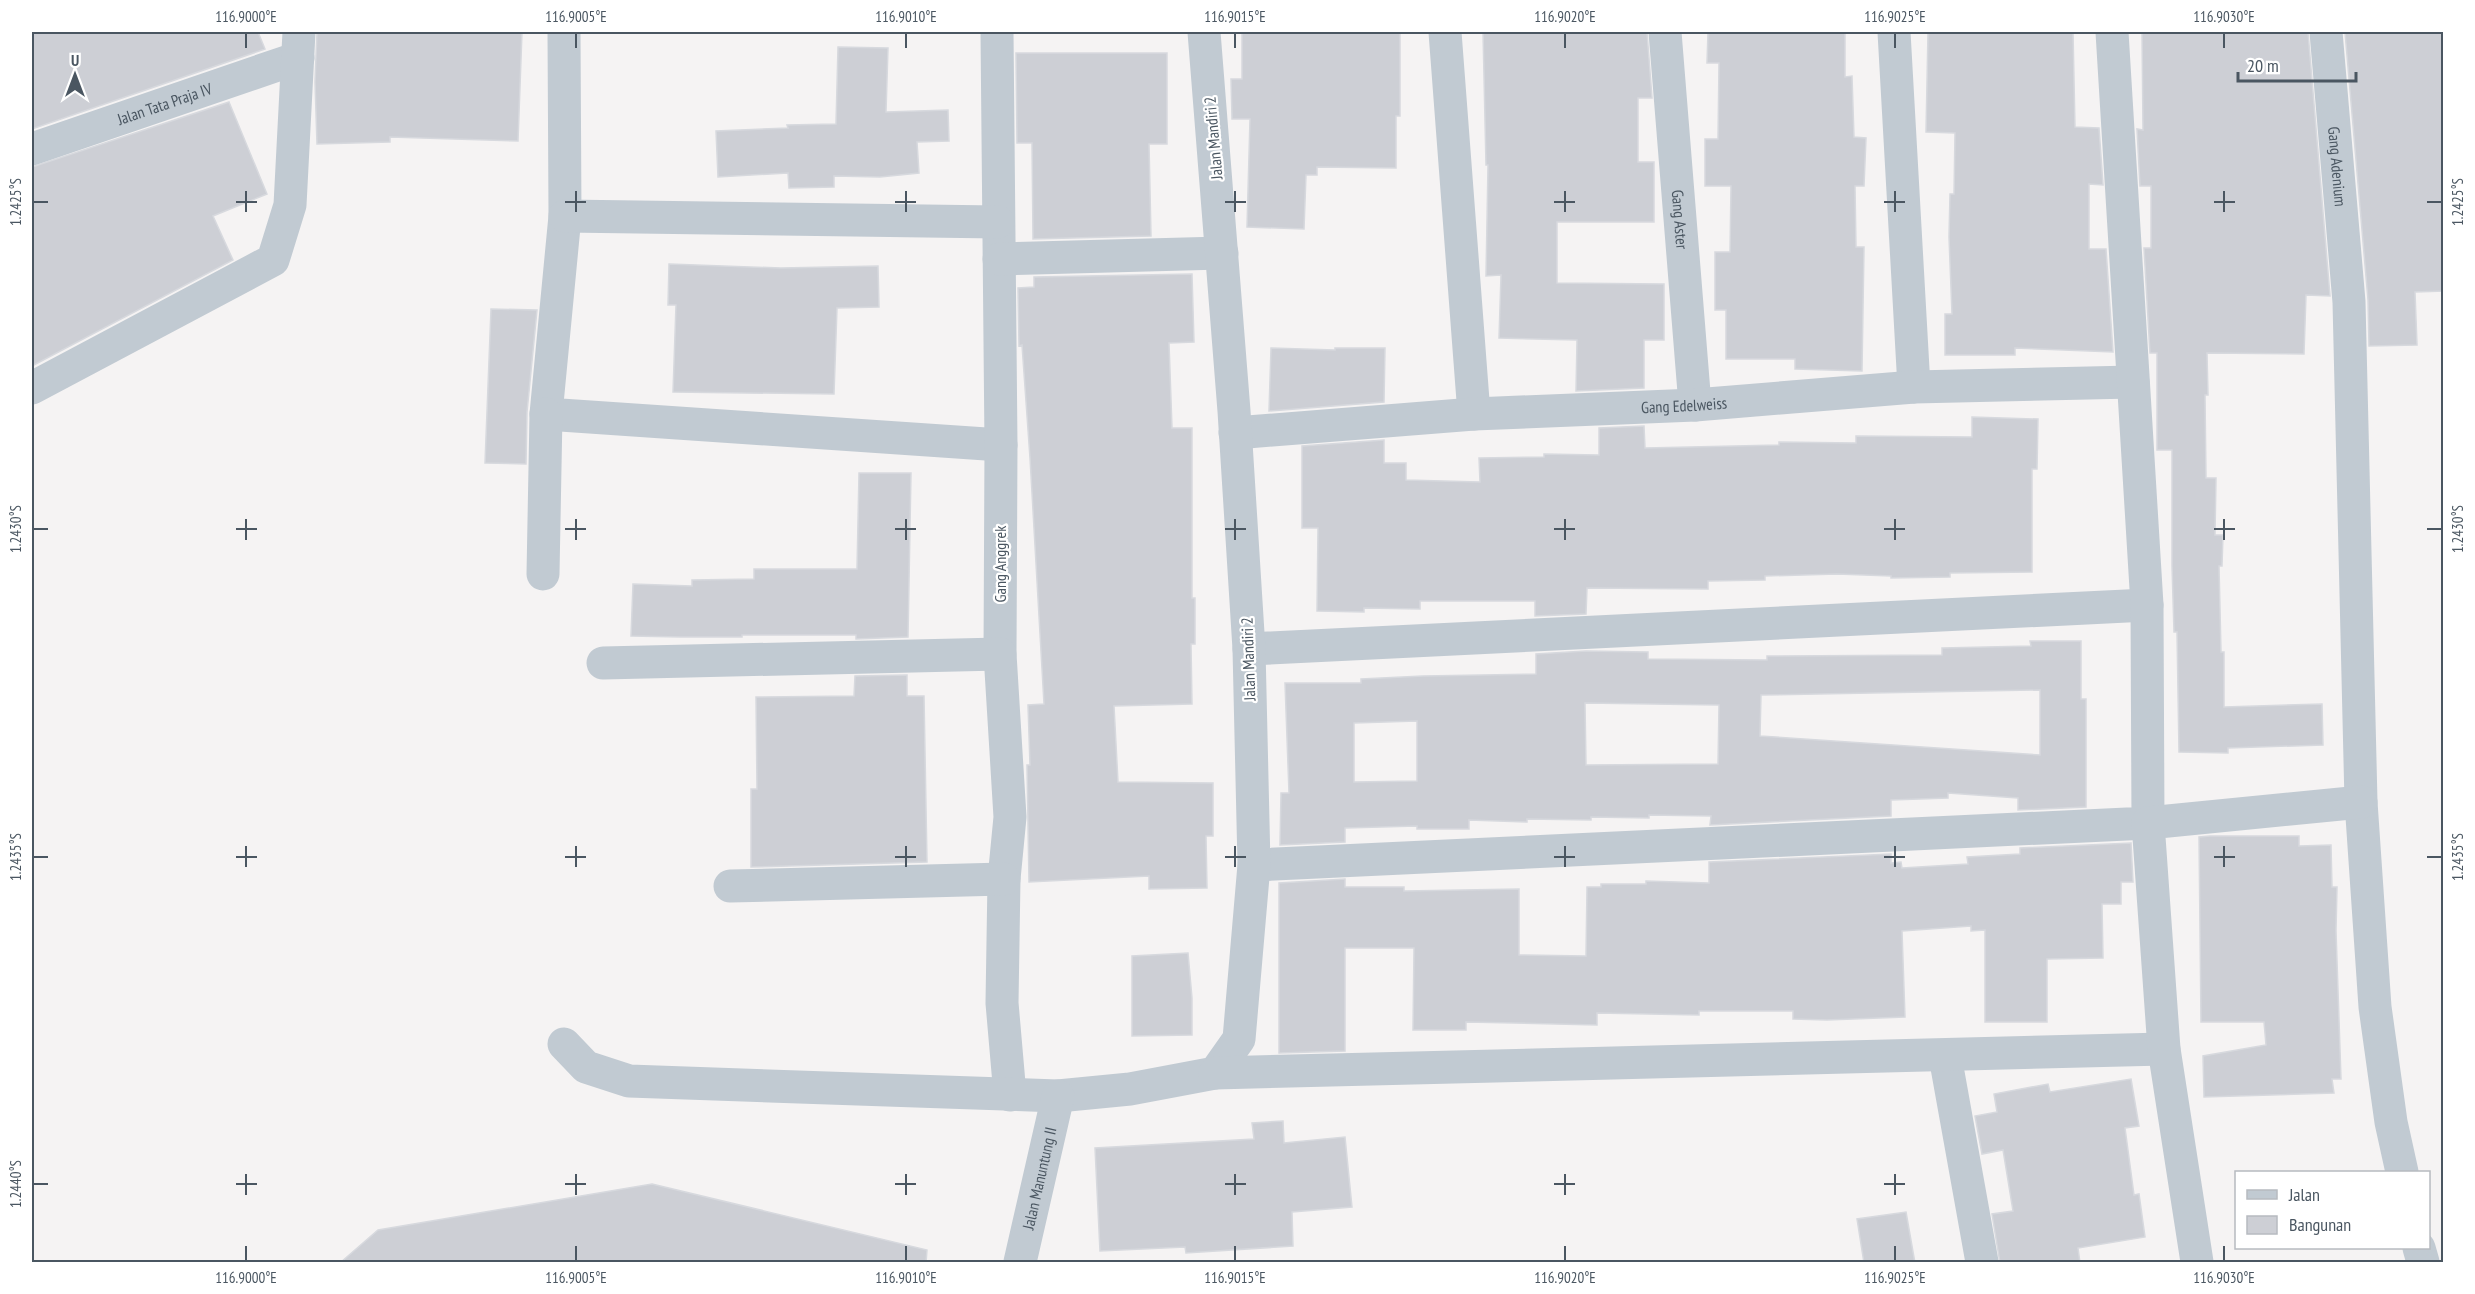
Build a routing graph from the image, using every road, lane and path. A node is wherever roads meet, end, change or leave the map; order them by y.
1 (564, 32) edge
2 (997, 32) edge
3 (1204, 32) edge
4 (1445, 32) edge
5 (1665, 32) edge
6 (1894, 32) edge
7 (2112, 32) edge
8 (2326, 32) edge
9 (298, 45) edge
10 (32, 149) edge
11 (565, 216) junction
12 (999, 222) junction
13 (1222, 253) junction
14 (999, 258) junction
15 (2133, 382) junction
16 (1914, 387) junction
17 (32, 388) edge
18 (1695, 405) junction
19 (546, 414) junction
20 (1474, 414) junction
21 (1235, 434) junction
22 (1001, 445) junction
23 (543, 574) dead end
24 (2147, 605) junction
25 (1249, 649) junction
26 (1000, 654) junction
27 (603, 663) dead end
28 (2361, 802) junction
29 (2148, 823) junction
30 (1254, 865) junction
31 (1004, 879) junction
32 (730, 885) dead end
33 (564, 1044) dead end
34 (2164, 1049) junction
35 (1945, 1056) junction
36 (1215, 1073) junction
37 (1010, 1095) junction
38 (1058, 1096) junction
39 (2402, 1171) edge
40 (1020, 1263) edge
41 (1982, 1263) edge
42 (2198, 1263) edge

1 - 11 street
2 - 12 street, Gang Anggrek
3 - 13 street, Jalan Mandiri 2
4 - 20 street
5 - 18 street, Gang Aster
6 - 16 street
7 - 15 street
8 - 28 street, Gang Adenium
9 - 10 street, Jalan Tata Praja IV
9 - 17 street
11 - 12 street
11 - 19 street
12 - 14 street, Gang Anggrek
13 - 14 street
13 - 21 street, Jalan Mandiri 2
14 - 22 street, Gang Anggrek
15 - 16 street, Gang Edelweiss
15 - 24 street
16 - 18 street, Gang Edelweiss
18 - 20 street, Gang Edelweiss
19 - 22 street
19 - 23 street
20 - 21 street, Gang Edelweiss
21 - 25 street, Jalan Mandiri 2
22 - 26 street, Gang Anggrek
24 - 25 street
24 - 29 street
25 - 30 street, Jalan Mandiri 2
26 - 27 street
26 - 31 street, Gang Anggrek
28 - 29 street
28 - 39 street, Gang Adenium
29 - 30 street
29 - 34 street
30 - 36 street, Jalan Mandiri 2
31 - 32 street
31 - 37 street, Gang Anggrek
33 - 37 street
34 - 35 street
34 - 42 street
35 - 36 street
35 - 41 street
36 - 38 street
37 - 38 street
38 - 40 street, Jalan Manuntung II

